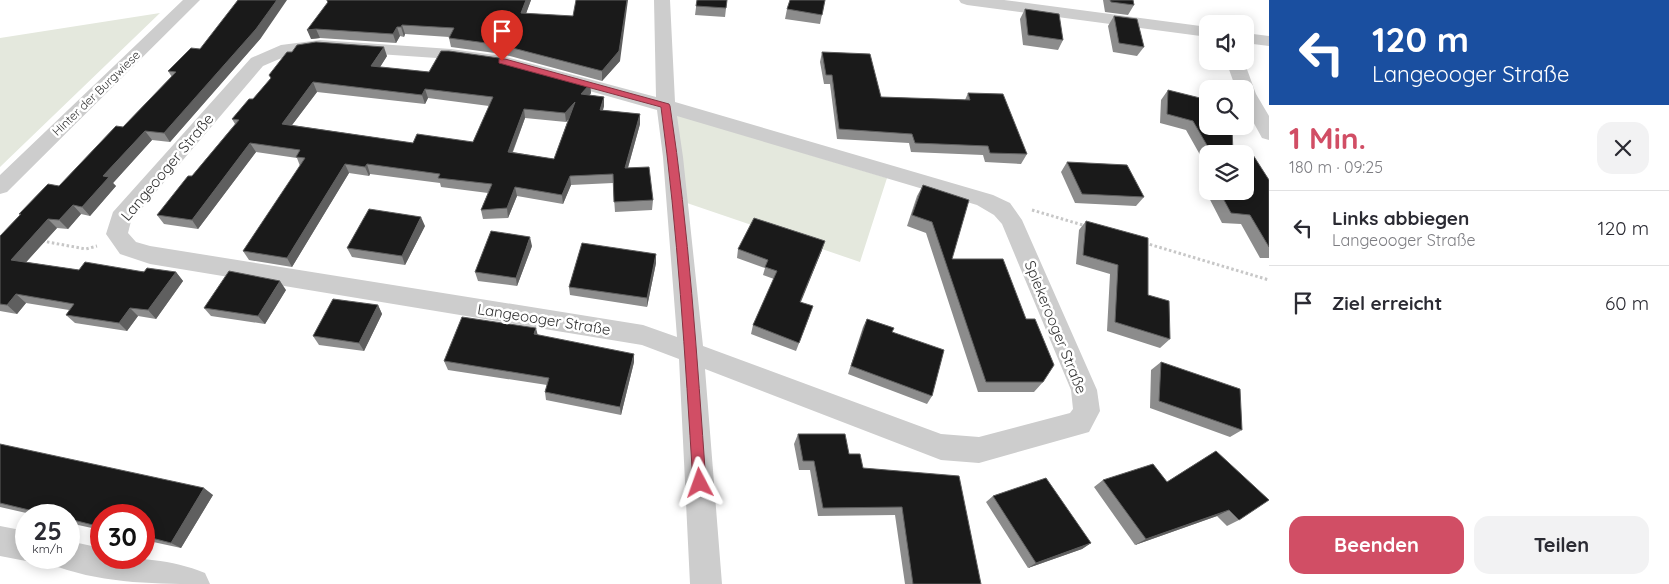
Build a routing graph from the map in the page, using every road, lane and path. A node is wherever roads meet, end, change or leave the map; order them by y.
1 (192, 0) edge
2 (662, 0) edge
3 (967, 0) edge
4 (1199, 31) edge
5 (1254, 39) edge
6 (1269, 41) edge
7 (1238, 70) edge
8 (666, 106) junction
9 (1269, 133) edge
10 (0, 187) edge
11 (1002, 209) junction
12 (1093, 228) edge
13 (122, 239) junction
14 (38, 241) edge
15 (1139, 242) edge
16 (1269, 280) edge
17 (691, 354) junction
18 (0, 540) edge
19 (15, 543) edge
20 (80, 558) edge
21 (194, 584) edge
22 (706, 584) edge

1 - 10 street, Hinter der Burgwiese
2 - 8 street
3 - 4 street
5 - 6 street
7 - 9 street
8 - 11 street
8 - 13 street, Langeooger Straße
8 - 17 street
11 - 12 path
11 - 17 street, Spiekerooger Straße
13 - 14 path
13 - 17 street, Langeooger Straße
15 - 16 path
17 - 22 street
18 - 19 street
20 - 21 street

